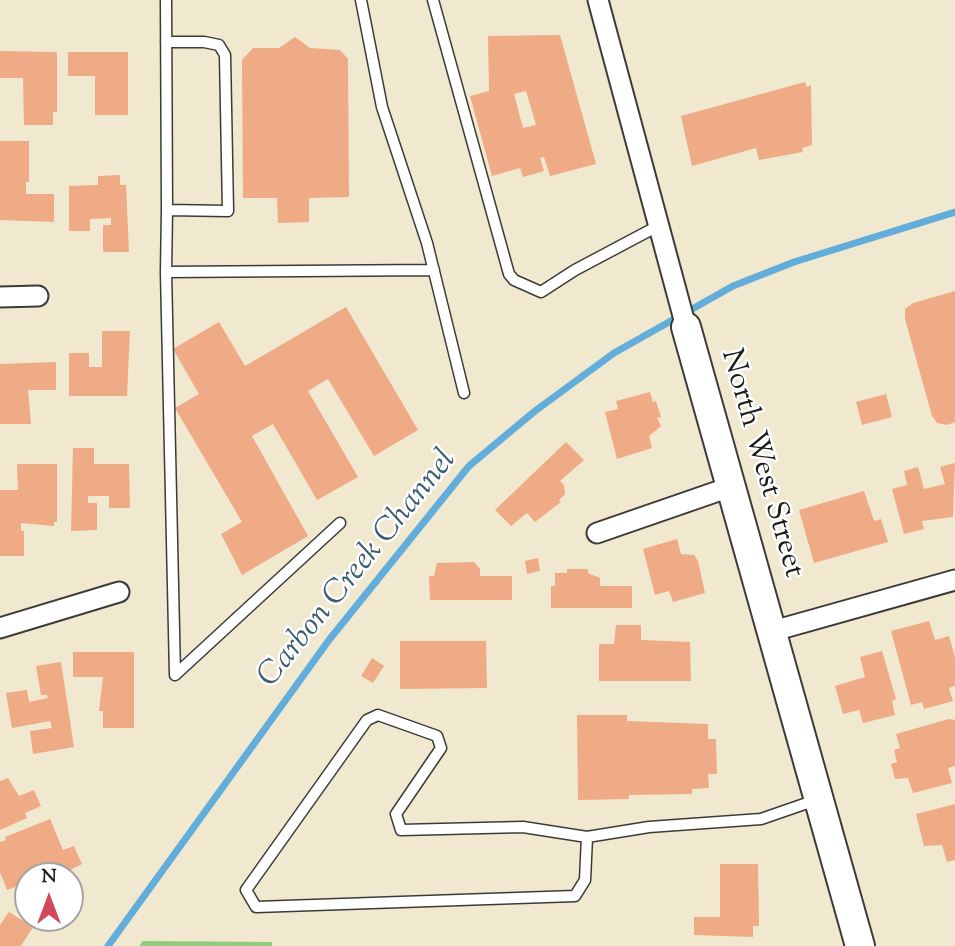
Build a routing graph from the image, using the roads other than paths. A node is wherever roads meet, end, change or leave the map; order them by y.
1 (166, 0) edge
2 (361, 0) edge
3 (433, 0) edge
4 (598, 0) edge
5 (166, 42) junction
6 (167, 210) junction
7 (658, 226) junction
8 (433, 270) junction
9 (166, 272) junction
10 (0, 296) edge
11 (38, 296) dead end
12 (686, 327) joint
13 (464, 393) dead end
14 (730, 486) junction
15 (340, 523) dead end
16 (597, 533) dead end
17 (955, 580) edge
18 (119, 592) dead end
19 (0, 628) edge
20 (774, 631) junction
21 (820, 799) junction
22 (587, 836) junction
23 (860, 946) edge

1 - 5 lane
2 - 8 lane
3 - 7 lane
4 - 7 street, North West Street
5 - 6 lane
5 - 6 lane
6 - 9 lane
7 - 12 street, North West Street
8 - 9 lane
8 - 13 lane
9 - 15 lane
10 - 11 street
12 - 14 street, North West Street
14 - 16 street
14 - 20 street, North West Street
17 - 20 street
18 - 19 street
20 - 21 street, North West Street
21 - 22 lane
21 - 23 street, North West Street
22 - 22 lane

